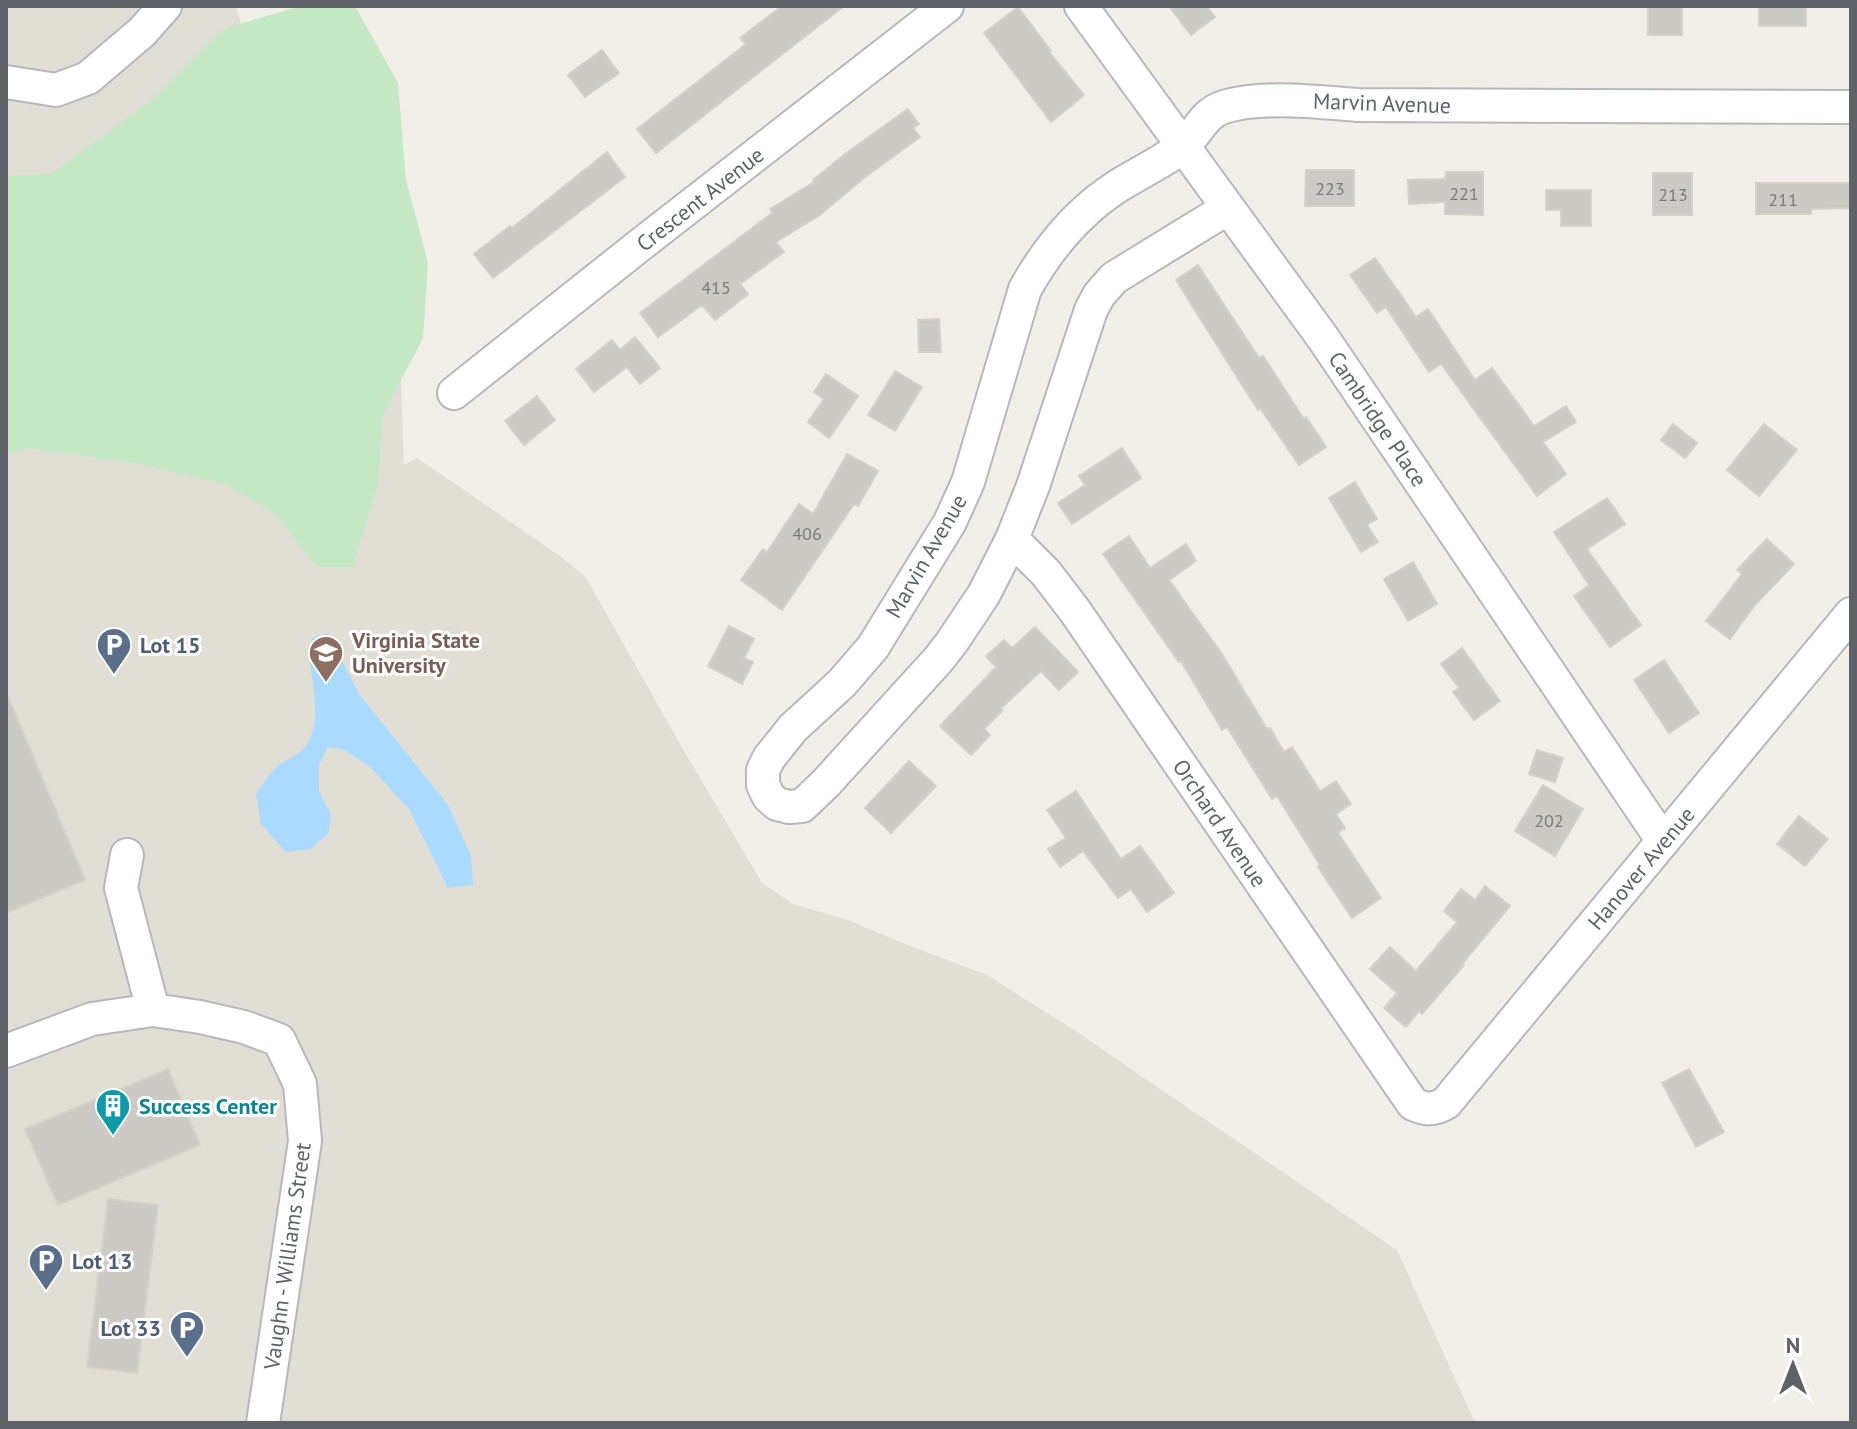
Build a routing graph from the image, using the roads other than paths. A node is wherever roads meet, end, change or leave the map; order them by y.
1 (165, 6) edge
2 (947, 6) edge
3 (1081, 6) edge
4 (6, 82) edge
5 (1851, 107) edge
6 (1183, 147) junction
7 (1228, 208) junction
8 (454, 393) dead end
9 (1012, 539) junction
10 (1851, 614) edge
11 (1663, 841) junction
12 (127, 855) dead end
13 (153, 1010) junction
14 (6, 1051) edge
15 (1423, 1109) joint
16 (263, 1423) edge

1 - 4 street
2 - 8 street, Crescent Avenue
3 - 6 street, Cambridge Place
5 - 6 street, Marvin Avenue
6 - 7 street, Cambridge Place
6 - 9 street, Marvin Avenue
7 - 9 street, Marvin Avenue
7 - 11 street, Cambridge Place
9 - 15 street, Orchard Avenue
10 - 11 street, Hanover Avenue
11 - 15 street, Hanover Avenue
12 - 13 street
13 - 14 street, Vaughn - Williams Street
13 - 16 street, Vaughn - Williams Street

